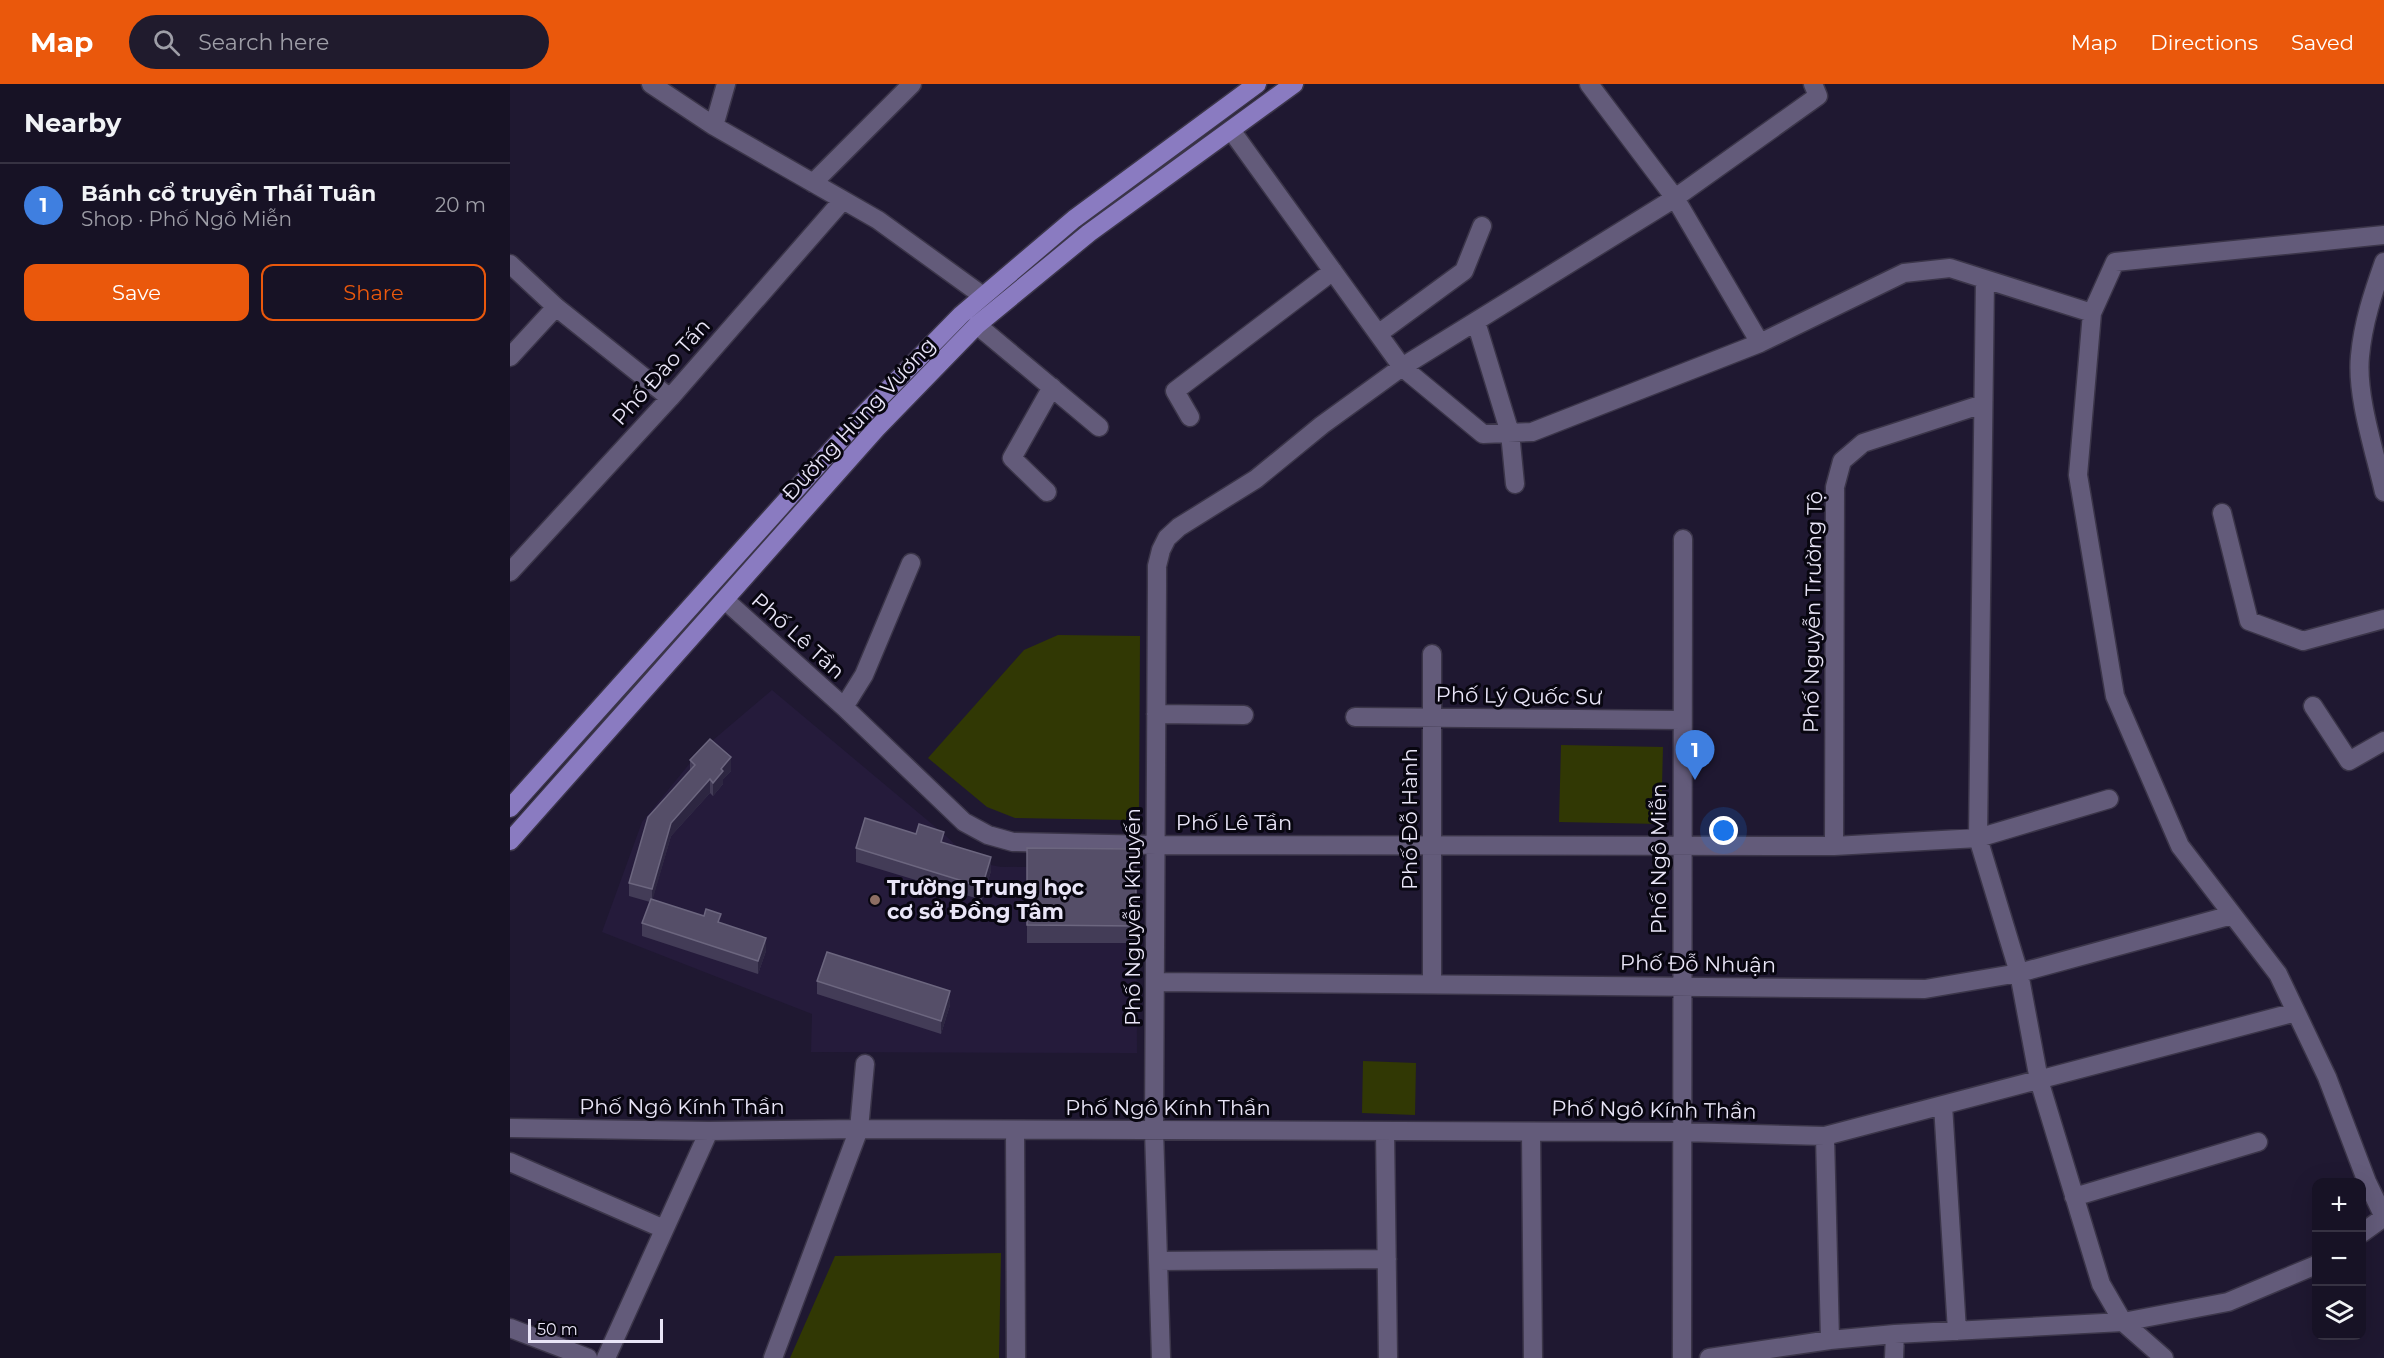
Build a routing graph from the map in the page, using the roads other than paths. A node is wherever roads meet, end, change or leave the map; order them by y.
1 (651, 84) edge
2 (726, 84) edge
3 (912, 84) edge
4 (1257, 84) edge
5 (1294, 84) edge
6 (1589, 84) edge
7 (1813, 84) edge
8 (714, 126) junction
9 (1231, 130) junction
10 (813, 183) junction
11 (1676, 198) junction
12 (843, 200) junction
13 (1482, 226) dead end
14 (2384, 235) edge
15 (2384, 262) edge
16 (510, 264) edge
17 (1333, 271) junction
18 (1985, 279) junction
19 (983, 296) junction
20 (998, 307) junction
21 (556, 308) junction
22 (2092, 313) junction
23 (1476, 322) junction
24 (977, 325) junction
25 (1378, 334) junction
26 (1760, 344) junction
27 (510, 357) edge
28 (1402, 367) junction
29 (1052, 387) junction
30 (670, 398) junction
31 (1983, 404) junction
32 (1190, 417) dead end
33 (1099, 427) dead end
34 (1510, 433) junction
35 (1515, 484) dead end
36 (1047, 492) dead end
37 (2384, 492) edge
38 (2222, 513) dead end
39 (1683, 539) dead end
40 (911, 563) dead end
41 (510, 572) edge
42 (725, 600) junction
43 (2384, 619) edge
44 (1432, 654) dead end
45 (2313, 706) dead end
46 (844, 707) junction
47 (1156, 714) junction
48 (1244, 715) dead end
49 (1355, 717) dead end
50 (1432, 717) junction
51 (1682, 720) junction
52 (2384, 741) edge
53 (2109, 800) dead end
54 (510, 808) edge
55 (1978, 838) junction
56 (510, 841) edge
57 (1155, 845) junction
58 (1432, 846) junction
59 (1834, 846) junction
60 (1682, 847) junction
61 (2232, 915) junction
62 (2019, 973) junction
63 (1155, 982) junction
64 (1432, 984) junction
65 (1682, 987) junction
66 (2296, 1012) junction
67 (865, 1064) dead end
68 (2039, 1080) junction
69 (1943, 1105) junction
70 (510, 1128) edge
71 (859, 1129) junction
72 (1015, 1130) junction
73 (1154, 1130) junction
74 (709, 1131) junction
75 (1385, 1131) junction
76 (1531, 1132) junction
77 (1681, 1132) junction
78 (1825, 1136) junction
79 (2258, 1142) dead end
80 (510, 1162) edge
81 (2074, 1197) junction
82 (2384, 1217) edge
83 (664, 1229) junction
84 (2362, 1232) edge
85 (1387, 1259) junction
86 (1158, 1261) junction
87 (2312, 1267) edge
88 (2123, 1322) junction
89 (510, 1328) edge
90 (1957, 1331) junction
91 (1895, 1334) junction
92 (1830, 1340) junction
93 (580, 1356) edge
94 (606, 1358) edge
95 (773, 1358) edge
96 (1016, 1358) edge
97 (1161, 1358) edge
98 (1388, 1358) edge
99 (1533, 1358) edge
100 (1682, 1358) edge
101 (1709, 1358) edge
102 (1894, 1358) edge
103 (2164, 1358) edge

1 - 8 street
2 - 8 street
3 - 10 street
4 - 19 main road, Đường Hùng Vương
5 - 9 main road, Đường Hùng Vương
6 - 11 street
7 - 11 street, Phố Nguyễn Khuyến
8 - 10 street
9 - 17 street
9 - 20 main road, Đường Hùng Vương
10 - 12 street
11 - 23 street, Phố Nguyễn Khuyến
11 - 26 street
12 - 19 street
12 - 30 street, Phố Đào Tấn
13 - 25 street
14 - 22 street
15 - 37 street
16 - 21 street
17 - 25 street
17 - 32 street
18 - 22 street
18 - 26 street
18 - 31 street
19 - 20 main road
19 - 54 main road, Đường Hùng Vương
20 - 24 main road, Đường Hùng Vương
21 - 27 street
21 - 30 street
22 - 61 street
23 - 28 street, Phố Nguyễn Khuyến
23 - 34 street
24 - 29 street
24 - 42 main road, Đường Hùng Vương
25 - 28 street
26 - 34 street
28 - 34 street
28 - 47 street, Phố Nguyễn Khuyến
29 - 33 street
29 - 36 street
30 - 41 street, Phố Đào Tấn
31 - 55 street
31 - 59 street, Phố Nguyễn Trường Tộ
34 - 35 street
38 - 43 street
39 - 51 street, Phố Ngô Miễn
40 - 46 street
42 - 46 street, Phố Lê Tần
42 - 56 main road, Đường Hùng Vương
44 - 50 street, Phố Đỗ Hành
45 - 52 street
46 - 57 street, Phố Lê Tần
47 - 48 street
47 - 57 street, Phố Nguyễn Khuyến
49 - 50 street, Phố Lý Quốc Sư
50 - 51 street, Phố Lý Quốc Sư
50 - 58 street, Phố Đỗ Hành
51 - 60 street, Phố Ngô Miễn
53 - 55 street, Phố Lê Tần
55 - 59 street, Phố Lê Tần
55 - 62 street
57 - 58 street, Phố Lê Tần
57 - 63 street, Phố Nguyễn Khuyến
58 - 60 street, Phố Lê Tần
58 - 64 street, Phố Đỗ Hành
59 - 60 street, Phố Lê Tần
60 - 65 street, Phố Ngô Miễn
61 - 62 street, Phố Đỗ Nhuận
61 - 66 street
62 - 65 street, Phố Đỗ Nhuận
62 - 68 street
63 - 64 street, Phố Đỗ Nhuận
63 - 73 street, Phố Nguyễn Khuyến
64 - 65 street, Phố Đỗ Nhuận
65 - 77 street, Phố Ngô Miễn
66 - 68 street, Phố Ngô Kính Thần
66 - 82 street
67 - 71 street
68 - 69 street, Phố Ngô Kính Thần
68 - 81 street
69 - 78 street, Phố Ngô Kính Thần
69 - 90 street
70 - 74 street, Phố Ngô Kính Thần
71 - 72 street, Phố Ngô Kính Thần
71 - 74 street, Phố Ngô Kính Thần
71 - 95 street
72 - 73 street, Phố Ngô Kính Thần
72 - 96 street
73 - 75 street, Phố Ngô Kính Thần
73 - 86 street, Phố Nguyễn Khuyến
74 - 83 street
75 - 76 street, Phố Ngô Kính Thần
75 - 85 street
76 - 77 street, Phố Ngô Kính Thần
76 - 99 street
77 - 78 street, Phố Ngô Kính Thần
77 - 100 street, Phố Ngô Miễn
78 - 92 street
79 - 81 street
80 - 83 street
81 - 88 street
82 - 84 street
83 - 94 street
85 - 86 street
85 - 98 street
86 - 97 street, Phố Nguyễn Khuyến
87 - 88 street
88 - 90 street
88 - 103 street
89 - 93 street
90 - 91 street
91 - 92 street
91 - 102 street
92 - 101 street

